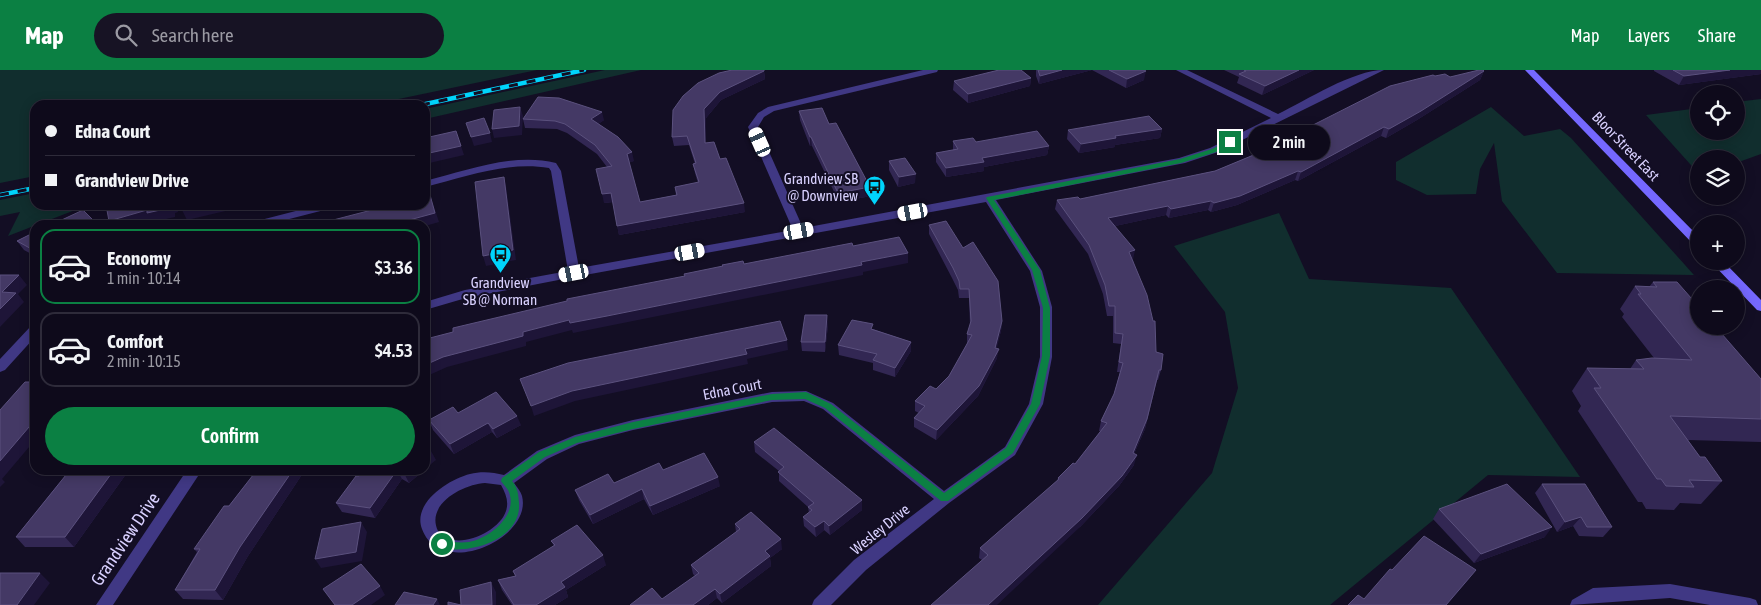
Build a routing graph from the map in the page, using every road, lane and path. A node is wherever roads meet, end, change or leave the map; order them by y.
1 (934, 70) edge
2 (1180, 70) edge
3 (1380, 70) edge
4 (1530, 70) edge
5 (1278, 118) junction
6 (430, 183) edge
7 (989, 198) junction
8 (312, 210) edge
9 (273, 220) edge
10 (799, 231) junction
11 (1690, 235) edge
12 (1725, 270) edge
13 (574, 273) junction
14 (430, 304) edge
15 (1761, 307) edge
16 (30, 334) edge
17 (0, 367) edge
18 (192, 475) edge
19 (506, 481) junction
20 (944, 499) junction
21 (104, 605) edge
22 (820, 605) edge
23 (1578, 605) edge
24 (1750, 605) edge

1 - 10 street
2 - 5 street
3 - 5 street
4 - 11 main road, Bloor Street East
5 - 7 street
6 - 13 street
7 - 10 street
7 - 20 street, Wesley Drive
8 - 9 street
10 - 13 street
12 - 15 main road
13 - 14 street
16 - 17 street
18 - 21 street, Grandview Drive
19 - 19 street
19 - 20 street, Edna Court
20 - 22 street, Wesley Drive
23 - 24 street

